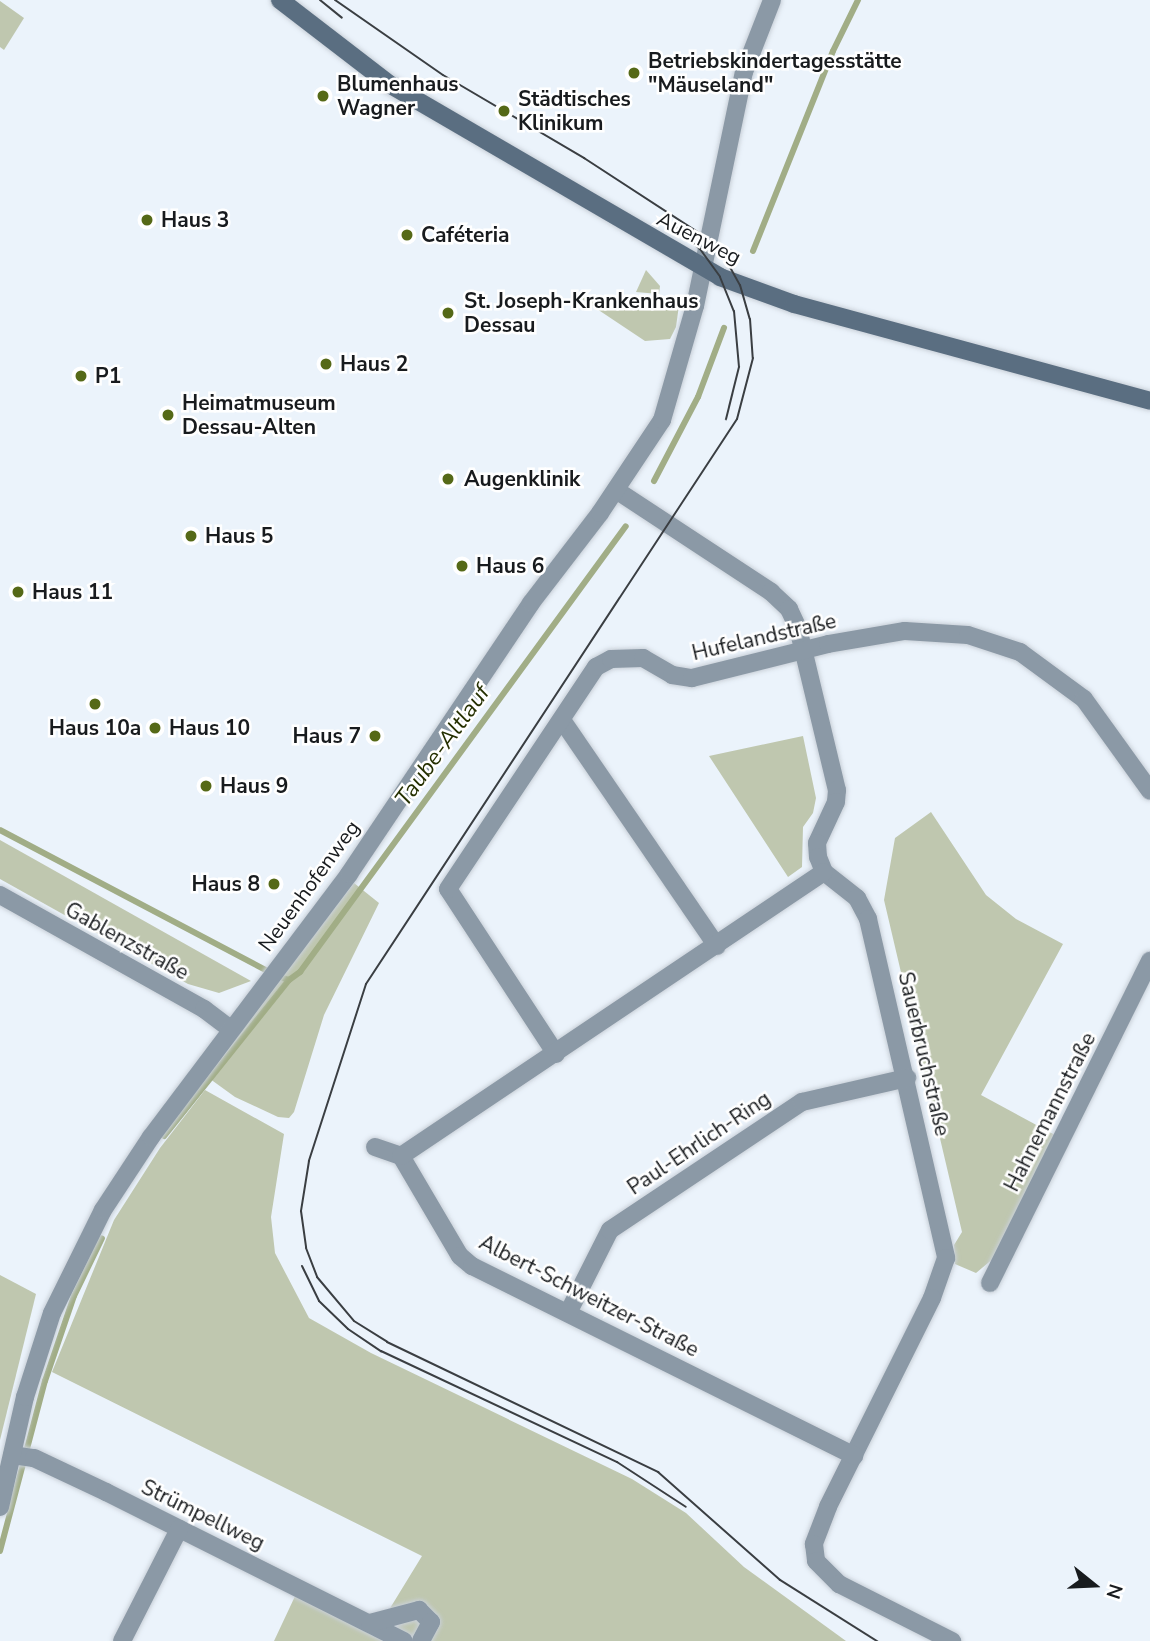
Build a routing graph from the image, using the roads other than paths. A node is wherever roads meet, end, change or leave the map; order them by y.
1 (280, 0) edge
2 (772, 0) edge
3 (703, 269) junction
4 (1150, 401) edge
5 (616, 490) junction
6 (804, 650) junction
7 (562, 720) junction
8 (1150, 791) edge
9 (824, 872) junction
10 (0, 895) edge
11 (717, 946) junction
12 (1150, 960) edge
13 (230, 1029) junction
14 (556, 1054) junction
15 (907, 1078) junction
16 (376, 1147) dead end
17 (401, 1156) junction
18 (990, 1283) dead end
19 (568, 1313) junction
20 (12, 1455) junction
21 (854, 1456) junction
22 (0, 1507) edge
23 (179, 1529) junction
24 (370, 1623) junction
25 (122, 1641) edge
26 (404, 1641) edge
27 (421, 1641) edge
28 (952, 1641) edge

1 - 3 main road, Auenweg
2 - 3 street, Neuenhofenweg
3 - 4 main road, Auenweg
3 - 5 street, Neuenhofenweg
5 - 6 street
5 - 13 street, Neuenhofenweg
6 - 7 street, Hufelandstraße
6 - 8 street, Hufelandstraße
6 - 9 street
7 - 11 street
7 - 14 street, Hufelandstraße
9 - 11 street
9 - 15 street, Sauerbruchstraße
10 - 13 street, Gablenzstraße
11 - 14 street
12 - 18 street, Hahnemannstraße
13 - 20 street, Neuenhofenweg
14 - 17 street
15 - 19 street, Paul-Ehrlich-Ring
15 - 21 street, Sauerbruchstraße
16 - 17 street
17 - 19 street, Albert-Schweitzer-Straße
19 - 21 street, Albert-Schweitzer-Straße
20 - 22 street, Neuenhofenweg
20 - 23 street, Strümpellweg
21 - 28 street, Sauerbruchstraße
23 - 24 street, Strümpellweg
23 - 25 street
24 - 26 street, Strümpellweg
24 - 27 street

